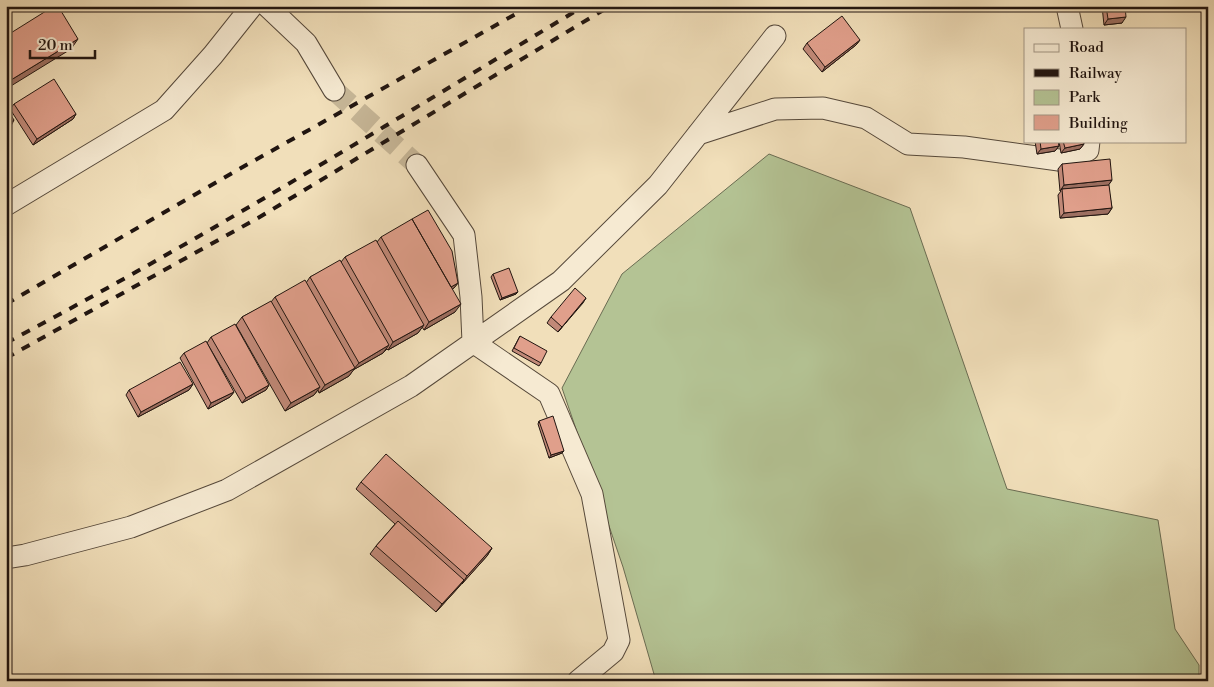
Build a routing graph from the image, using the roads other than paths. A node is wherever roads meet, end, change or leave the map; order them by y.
1 (252, 6) edge
2 (267, 6) edge
3 (1067, 6) edge
4 (1072, 28) edge
5 (775, 36) dead end
6 (334, 90) tunnel mouth
7 (698, 134) junction
8 (1089, 142) edge
9 (417, 165) tunnel mouth
10 (6, 205) edge
11 (473, 342) junction
12 (6, 558) edge
13 (578, 681) edge

1 - 10 lane
2 - 6 lane
3 - 4 lane
5 - 7 lane
7 - 8 lane
7 - 11 lane
9 - 11 lane
11 - 12 lane
11 - 13 lane

